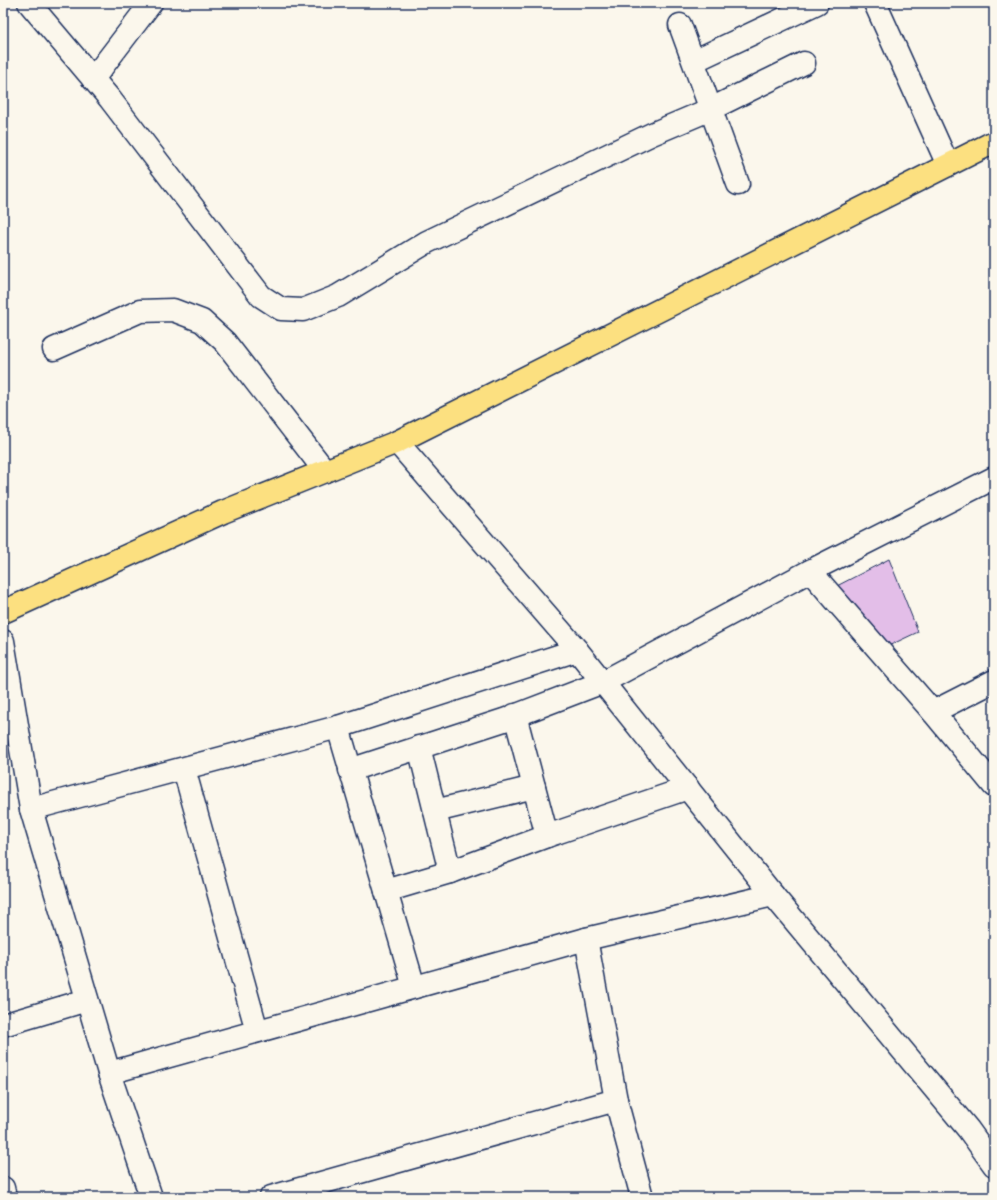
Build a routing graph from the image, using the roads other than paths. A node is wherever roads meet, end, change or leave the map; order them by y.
1 (29, 3) edge
2 (151, 3) edge
3 (817, 3) edge
4 (875, 3) edge
5 (680, 24) dead end
6 (694, 61) junction
7 (804, 62) dead end
8 (93, 80) junction
9 (711, 109) junction
10 (994, 142) edge
11 (948, 165) junction
12 (738, 184) dead end
13 (54, 349) dead end
14 (397, 442) junction
15 (325, 471) junction
16 (994, 478) edge
17 (810, 571) junction
18 (3, 612) edge
19 (3, 641) edge
20 (577, 650) junction
21 (994, 681) edge
22 (603, 682) junction
23 (933, 712) junction
24 (515, 715) junction
25 (338, 727) junction
26 (419, 747) junction
27 (184, 769) junction
28 (350, 770) junction
29 (994, 786) edge
30 (534, 787) junction
31 (688, 788) junction
32 (31, 809) junction
33 (435, 811) junction
34 (547, 836) junction
35 (450, 872) junction
36 (386, 891) junction
37 (773, 895) junction
38 (586, 938) junction
39 (414, 987) junction
40 (87, 1000) junction
41 (3, 1025) edge
42 (257, 1031) junction
43 (109, 1073) junction
44 (616, 1100) junction
45 (994, 1165) edge
46 (3, 1188) edge
47 (325, 1190) edge
48 (5, 1197) edge
49 (151, 1197) edge
50 (271, 1197) edge
51 (642, 1197) edge

1 - 8 street
2 - 8 street
3 - 6 street
4 - 11 street
5 - 6 street
6 - 9 street
7 - 9 street
8 - 9 street
9 - 12 street
10 - 11 main road
11 - 14 main road
13 - 15 street
14 - 15 main road
14 - 20 street
15 - 18 main road
16 - 17 street
17 - 22 street
17 - 23 street
19 - 32 street
20 - 22 street
20 - 25 street
21 - 23 street
22 - 24 street
22 - 31 street
23 - 29 street
24 - 26 street
24 - 30 street
25 - 27 street
25 - 28 street
26 - 28 street
26 - 33 street
27 - 32 street
27 - 42 street
28 - 36 street
30 - 33 street
30 - 34 street
31 - 34 street
31 - 37 street
32 - 40 street
33 - 35 street
34 - 35 street
35 - 36 street
36 - 39 street
37 - 38 street
37 - 45 street
38 - 39 street
38 - 44 street
39 - 42 street
40 - 41 street
40 - 43 street
42 - 43 street
43 - 49 street
44 - 47 street
44 - 51 street
46 - 48 street
47 - 50 street

